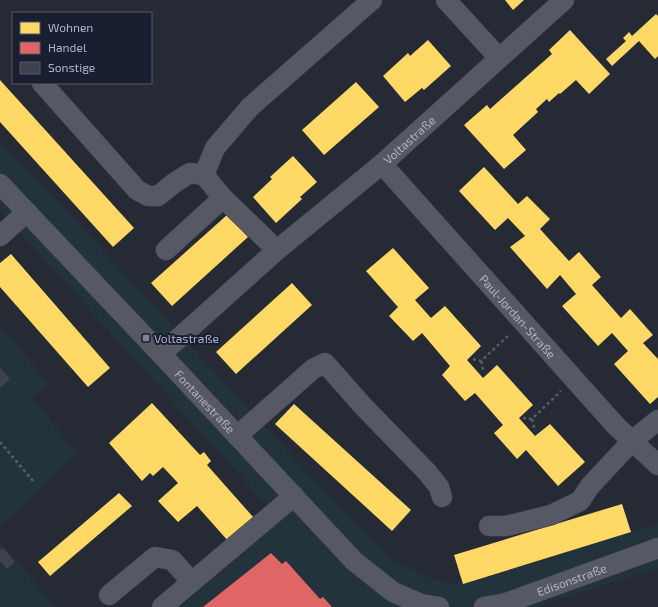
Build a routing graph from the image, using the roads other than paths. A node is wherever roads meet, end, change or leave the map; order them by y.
1 (372, 0) edge
2 (446, 0) edge
3 (564, 0) edge
4 (499, 58) junction
5 (43, 84) edge
6 (382, 164) junction
7 (204, 175) junction
8 (0, 184) edge
9 (223, 198) junction
10 (27, 212) junction
11 (0, 236) edge
12 (166, 250) dead end
13 (277, 250) junction
14 (161, 354) junction
15 (658, 420) edge
16 (237, 436) junction
17 (632, 441) junction
18 (658, 465) edge
19 (294, 496) junction
20 (442, 497) dead end
21 (489, 526) dead end
22 (658, 548) edge
23 (192, 582) junction
24 (109, 595) dead end
25 (430, 605) edge
26 (162, 607) edge
27 (484, 607) edge

1 - 7 street
2 - 4 street
3 - 4 street, Voltastraße
4 - 6 street, Voltastraße
5 - 7 street
6 - 13 street, Voltastraße
6 - 17 street, Paul-Jordan-Straße
7 - 9 street
8 - 10 street, Fontanestraße
9 - 12 street
9 - 13 street
10 - 11 street
10 - 14 street, Fontanestraße
13 - 14 street, Voltastraße
14 - 16 street, Fontanestraße
15 - 17 street
16 - 19 street, Fontanestraße
16 - 20 street
17 - 18 street, Paul-Jordan-Straße
17 - 21 street
19 - 23 street
19 - 25 street, Fontanestraße
22 - 27 street, Edisonstraße
23 - 24 street
23 - 26 street

